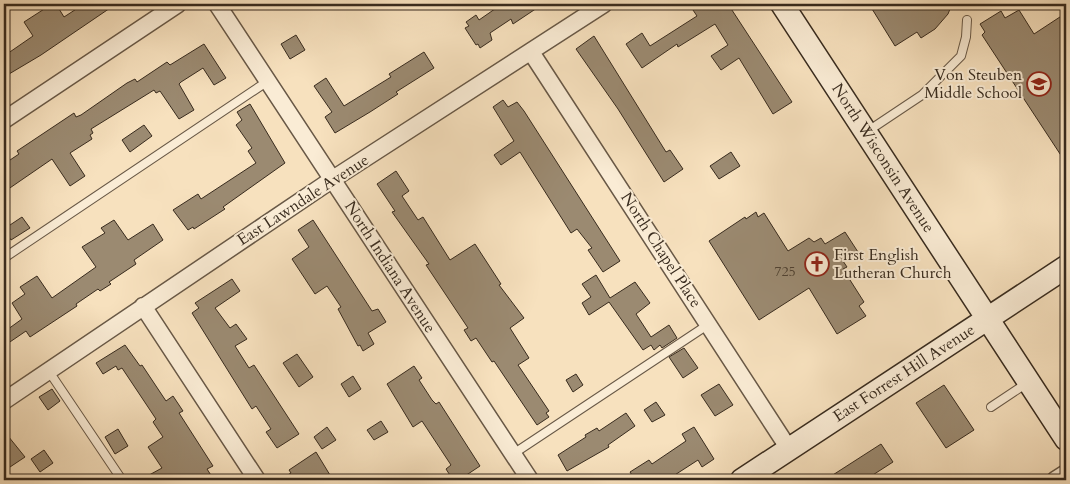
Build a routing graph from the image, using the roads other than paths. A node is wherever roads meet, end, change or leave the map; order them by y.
1 (178, 4) edge
2 (217, 4) edge
3 (604, 4) edge
4 (782, 4) edge
5 (967, 20) dead end
6 (531, 52) junction
7 (268, 81) junction
8 (4, 120) edge
9 (866, 133) junction
10 (333, 179) junction
11 (4, 258) edge
12 (1066, 267) edge
13 (143, 306) junction
14 (988, 318) junction
15 (709, 324) junction
16 (48, 370) junction
17 (1029, 381) junction
18 (4, 401) edge
19 (991, 407) dead end
20 (1060, 415) edge
21 (1066, 439) edge
22 (790, 448) junction
23 (513, 454) junction
24 (1066, 473) edge
25 (525, 477) edge
26 (122, 480) edge
27 (257, 480) edge
28 (742, 480) edge
29 (1055, 480) edge

1 - 8 street
2 - 7 street, North Indiana Avenue
3 - 6 street, East Lawndale Avenue
4 - 9 street, North Wisconsin Avenue
5 - 9 lane
6 - 10 street, East Lawndale Avenue
6 - 15 street, North Chapel Place
7 - 10 street, North Indiana Avenue
7 - 11 lane
9 - 14 street, North Wisconsin Avenue
10 - 13 street, East Lawndale Avenue
10 - 23 street, North Indiana Avenue
12 - 14 street, East Forrest Hill Avenue
13 - 16 street, East Lawndale Avenue
13 - 27 street
14 - 17 street, North Wisconsin Avenue
14 - 22 street, East Forrest Hill Avenue
15 - 22 street, North Chapel Place
15 - 23 lane
16 - 18 street, East Lawndale Avenue
16 - 26 lane
17 - 19 lane
17 - 20 street, North Wisconsin Avenue
20 - 21 street, North Wisconsin Avenue
22 - 28 street, East Forrest Hill Avenue
23 - 25 street, North Indiana Avenue
24 - 29 street

